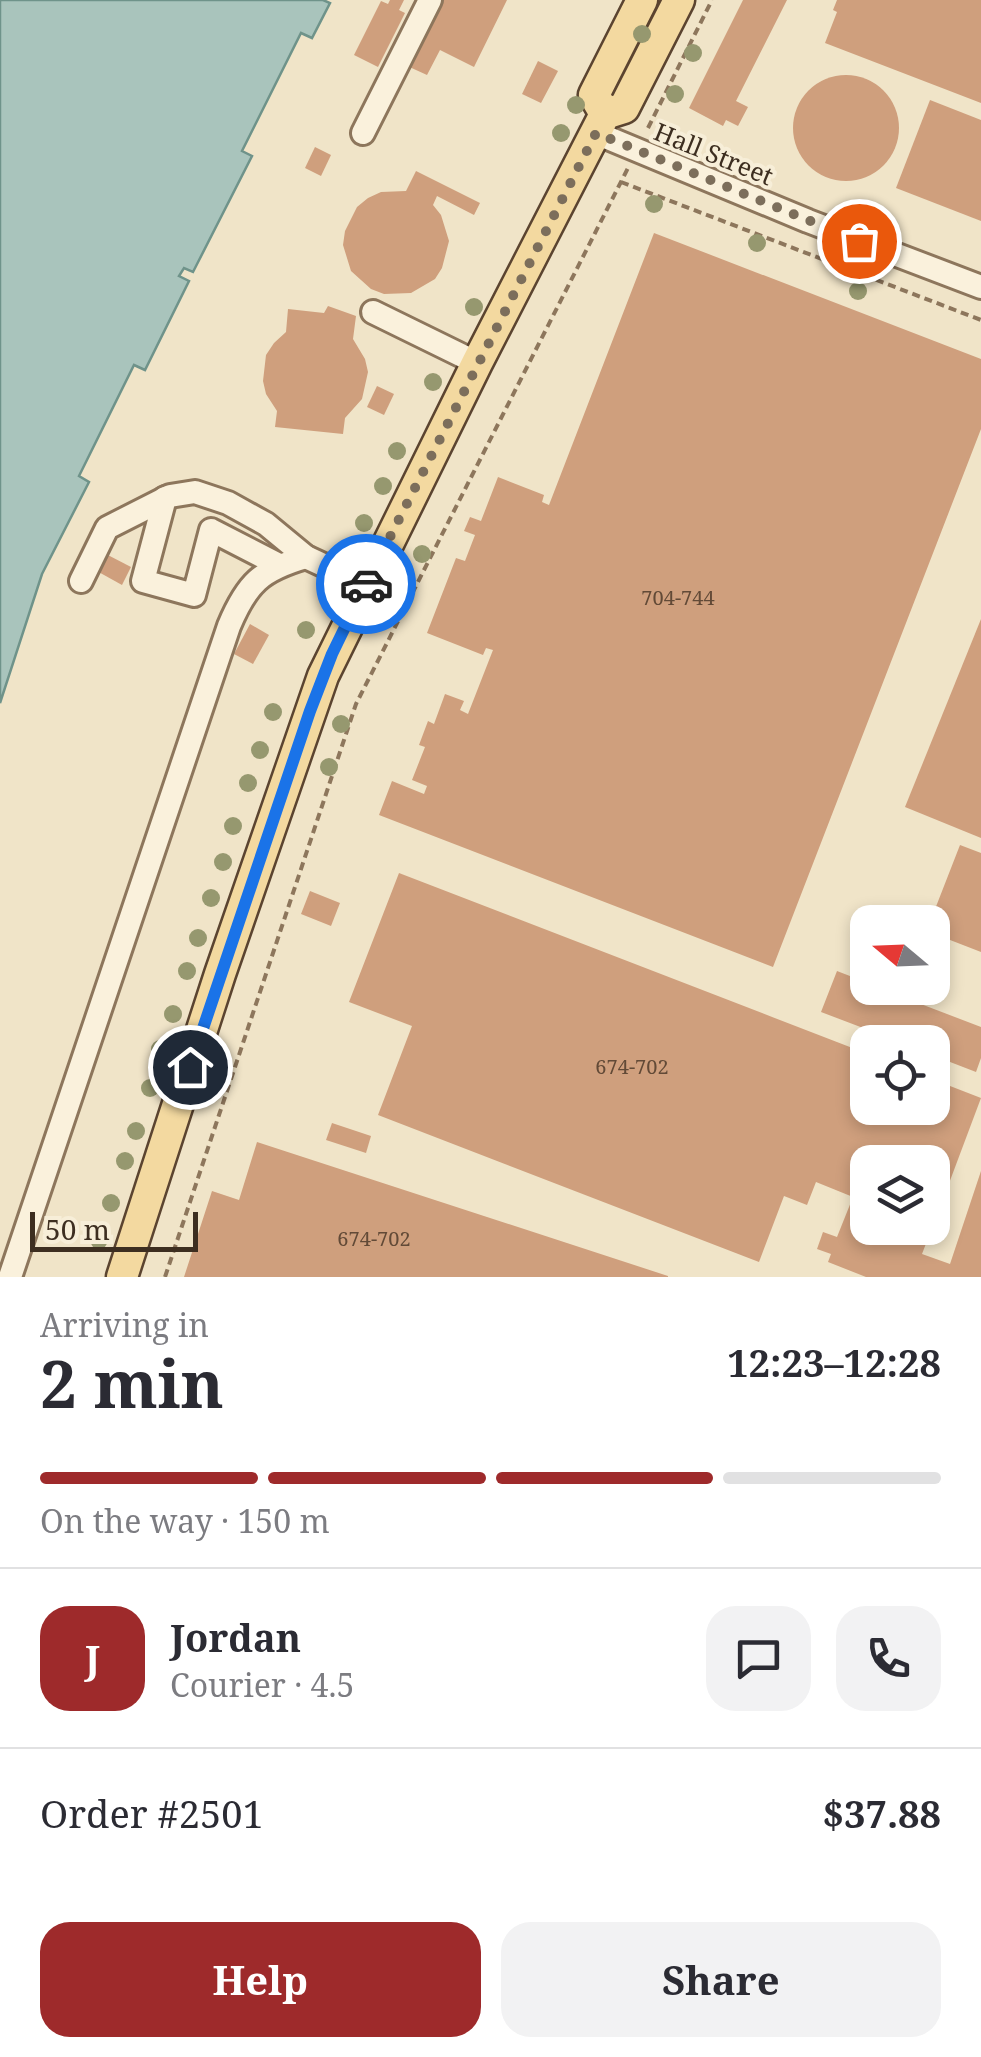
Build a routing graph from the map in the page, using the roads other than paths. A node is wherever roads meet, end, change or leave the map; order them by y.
1 (430, 0) edge
2 (642, 0) edge
3 (678, 0) edge
4 (600, 124) junction
5 (364, 133) dead end
6 (981, 287) edge
7 (373, 312) dead end
8 (477, 363) junction
9 (165, 498) junction
10 (306, 558) junction
11 (279, 565) junction
12 (80, 581) dead end
13 (366, 585) junction
14 (10, 1277) edge
15 (122, 1277) edge

1 - 5 street
2 - 4 main road
3 - 4 main road
4 - 6 street, Hall Street
4 - 8 main road
7 - 8 street
8 - 13 main road
9 - 10 street
9 - 11 street
9 - 12 street
10 - 11 street
10 - 13 street
11 - 14 street
13 - 15 main road

